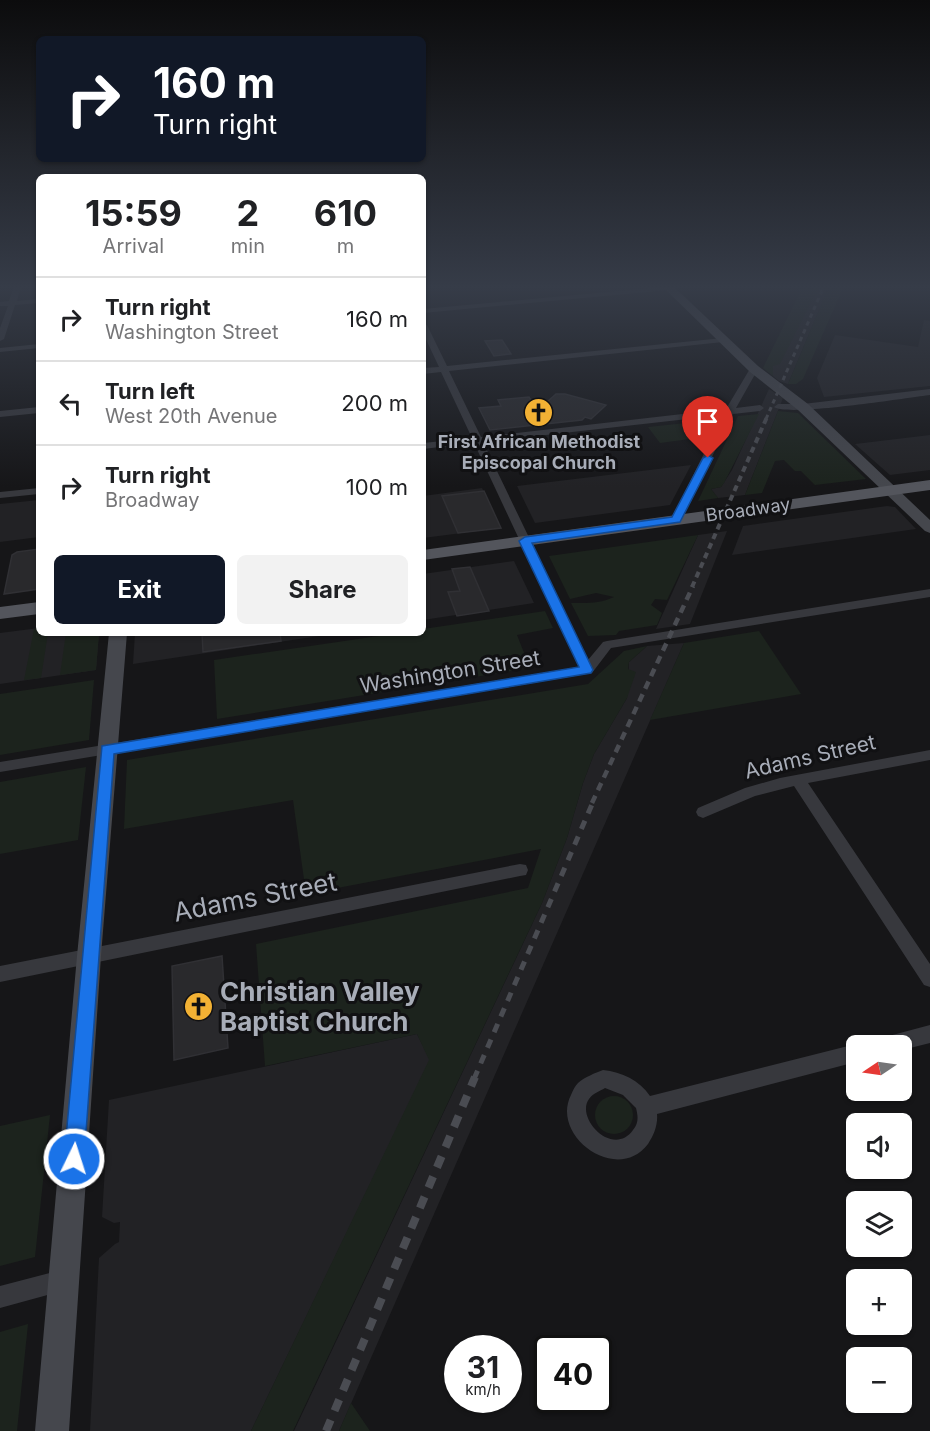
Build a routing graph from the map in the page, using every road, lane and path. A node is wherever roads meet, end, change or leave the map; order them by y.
1 (436, 353) edge
2 (600, 353) edge
3 (737, 353) edge
4 (444, 369) junction
5 (754, 369) junction
6 (426, 371) edge
7 (930, 392) edge
8 (778, 407) dead end
9 (802, 407) junction
10 (760, 408) dead end
11 (730, 410) junction
12 (36, 411) edge
13 (0, 414) edge
14 (478, 440) junction
15 (426, 446) edge
16 (930, 485) edge
17 (891, 490) junction
18 (36, 491) edge
19 (0, 495) edge
20 (676, 520) junction
21 (930, 528) edge
22 (525, 541) junction
23 (426, 555) edge
24 (930, 592) edge
25 (36, 608) edge
26 (0, 613) edge
27 (118, 636) edge
28 (586, 670) junction
29 (107, 750) junction
30 (930, 755) edge
31 (0, 767) edge
32 (797, 779) junction
33 (703, 812) dead end
34 (520, 870) dead end
35 (89, 956) junction
36 (0, 974) edge
37 (930, 979) edge
38 (930, 1034) edge
39 (912, 1039) edge
40 (846, 1056) edge
41 (645, 1107) dead end
42 (65, 1280) junction
43 (0, 1297) edge
44 (52, 1431) edge

1 - 4 street
2 - 4 street
3 - 5 street
4 - 6 street
4 - 14 street
5 - 9 street
5 - 11 street
7 - 9 street
8 - 9 street
9 - 17 street
10 - 11 street
11 - 14 street
11 - 20 street
12 - 13 street
14 - 15 street
14 - 22 street
16 - 17 main road, Broadway
17 - 20 main road, Broadway
17 - 21 street
18 - 19 street
20 - 22 main road, Broadway
22 - 23 main road, Broadway
22 - 28 street
24 - 28 street
25 - 26 main road
27 - 29 street
28 - 29 street, Washington Street
29 - 31 street, Washington Street
29 - 35 street
30 - 32 street, Adams Street
32 - 33 street, Adams Street
32 - 37 street
34 - 35 street, Adams Street
35 - 36 street, Adams Street
35 - 42 street
38 - 39 street
40 - 41 street
42 - 43 street
42 - 44 street

